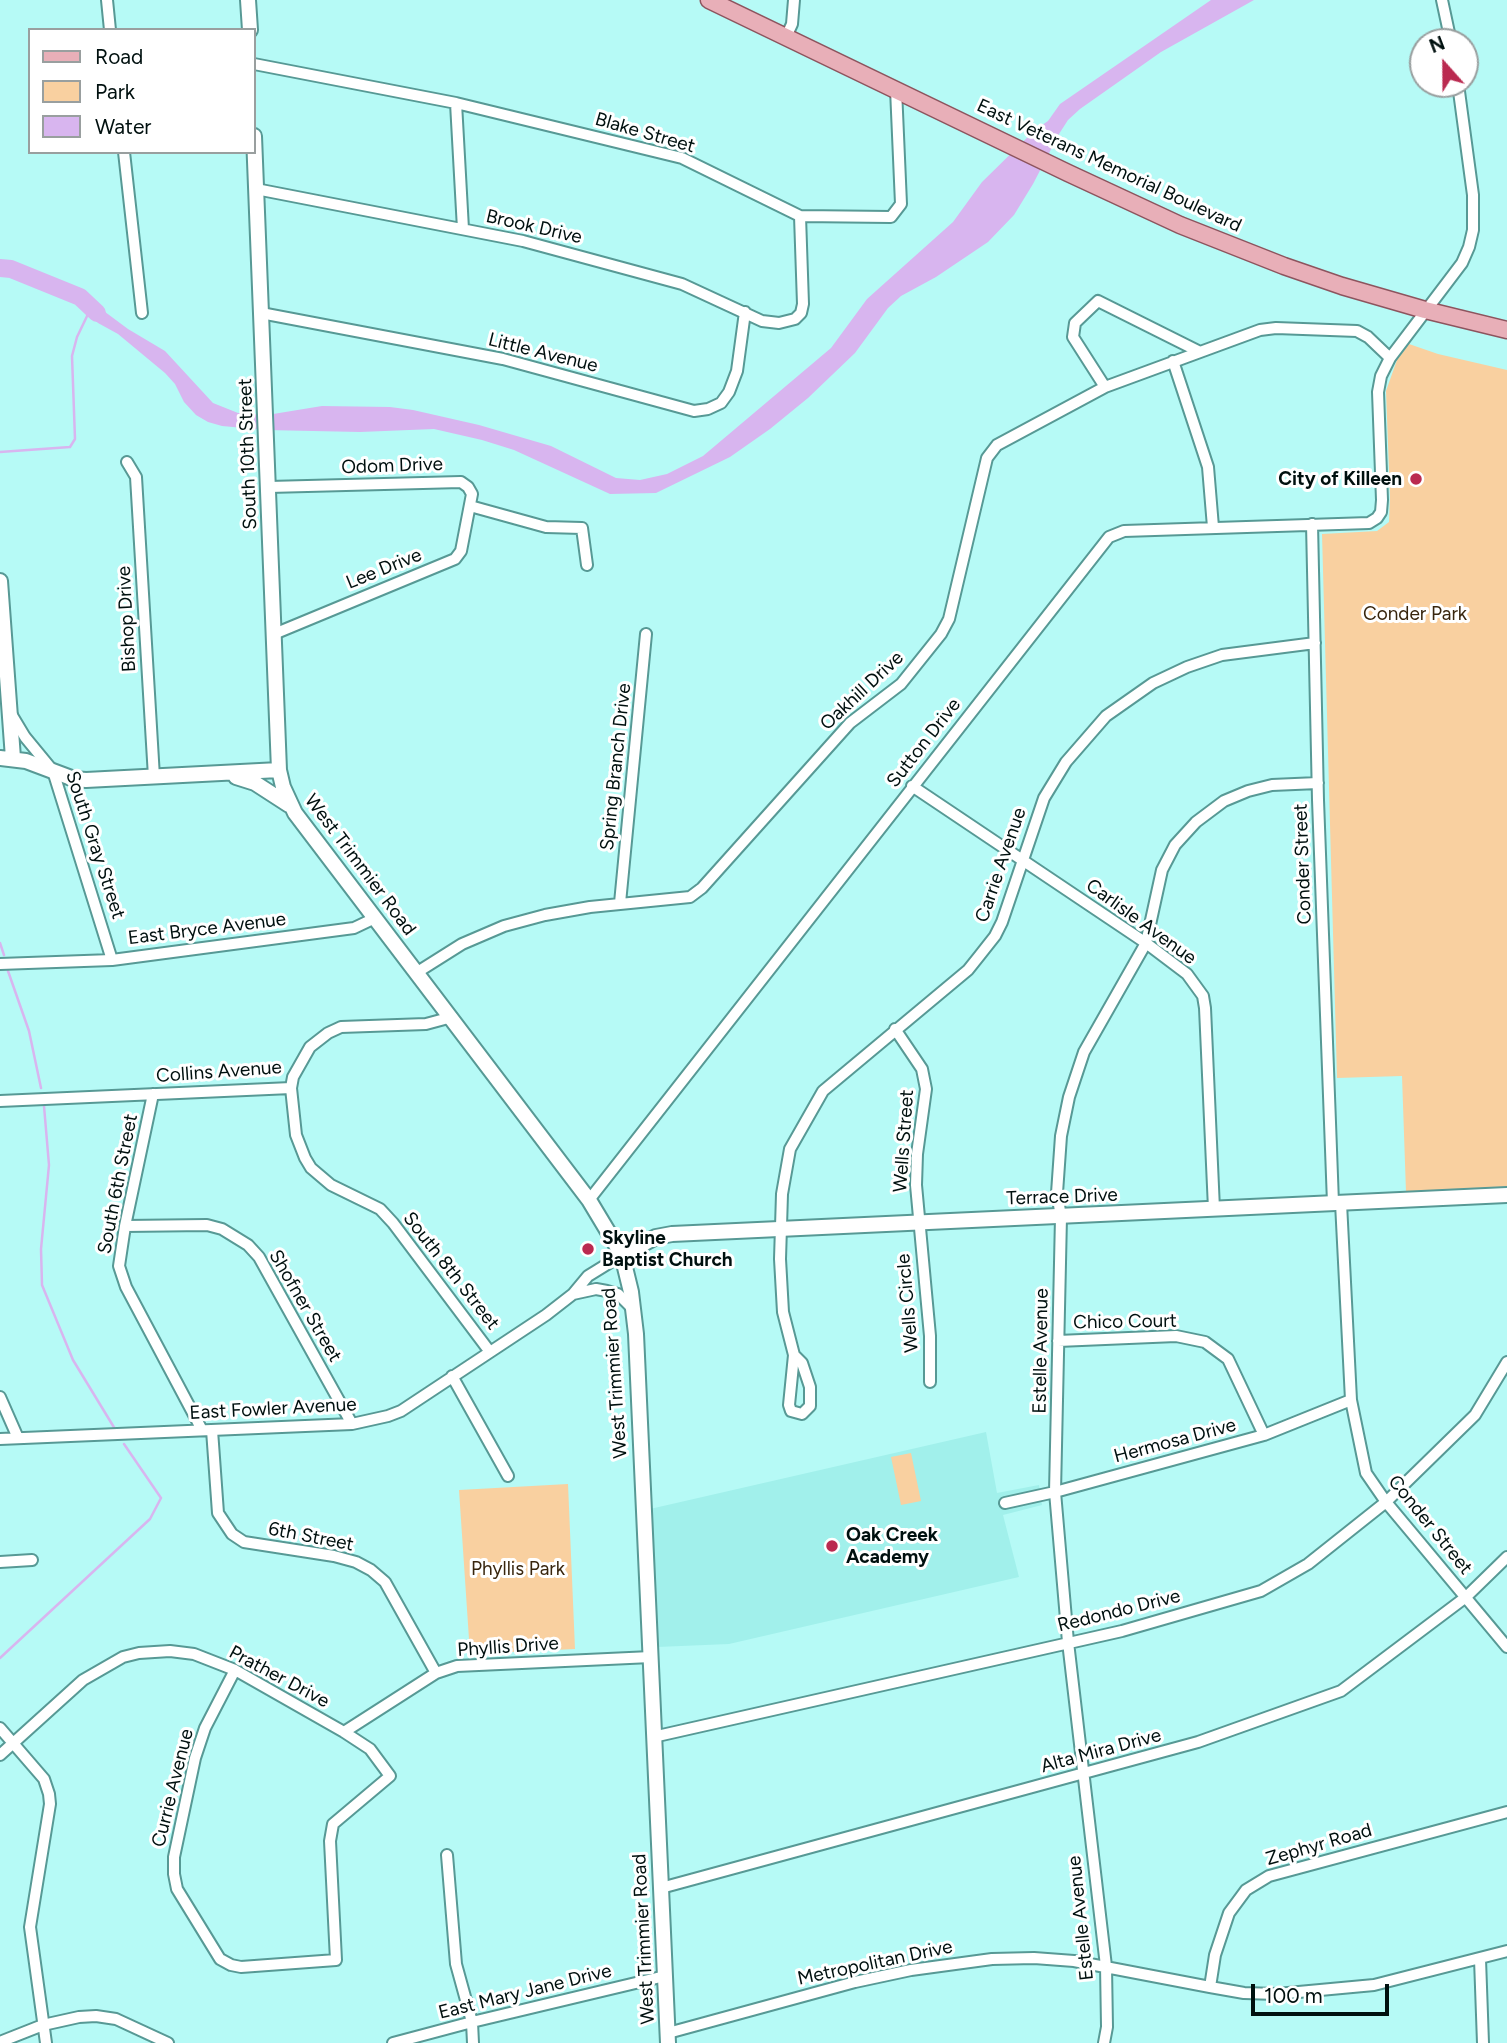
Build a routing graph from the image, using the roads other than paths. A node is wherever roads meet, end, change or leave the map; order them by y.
1 (107, 0) edge
2 (248, 0) edge
3 (709, 0) edge
4 (794, 0) edge
5 (1443, 0) edge
6 (110, 28) edge
7 (250, 28) edge
8 (1448, 28) edge
9 (786, 37) junction
10 (256, 64) edge
11 (896, 89) junction
12 (1460, 98) edge
13 (456, 103) junction
14 (124, 154) edge
15 (255, 154) edge
16 (256, 189) junction
17 (800, 216) junction
18 (463, 229) junction
19 (1425, 310) junction
20 (745, 312) junction
21 (142, 313) dead end
22 (261, 313) junction
23 (1507, 330) edge
24 (1198, 351) junction
25 (1390, 358) junction
26 (1173, 361) junction
27 (1105, 387) junction
28 (127, 462) dead end
29 (269, 487) junction
30 (470, 506) junction
31 (1312, 524) junction
32 (1213, 527) junction
33 (587, 565) dead end
34 (0, 581) edge
35 (1, 608) edge
36 (274, 634) junction
37 (646, 634) dead end
38 (1315, 643) junction
39 (10, 711) junction
40 (6, 758) edge
41 (279, 770) junction
42 (53, 771) junction
43 (217, 774) junction
44 (153, 777) junction
45 (1318, 783) junction
46 (912, 786) junction
47 (290, 806) junction
48 (1021, 860) junction
49 (620, 903) junction
50 (375, 918) junction
51 (1146, 943) junction
52 (112, 960) junction
53 (0, 964) edge
54 (416, 972) junction
55 (452, 1017) junction
56 (895, 1029) junction
57 (291, 1088) junction
58 (153, 1094) junction
59 (0, 1101) edge
60 (1507, 1195) edge
61 (589, 1200) junction
62 (1337, 1203) junction
63 (1214, 1209) junction
64 (1061, 1217) junction
65 (918, 1222) junction
66 (125, 1226) junction
67 (780, 1228) junction
68 (622, 1255) junction
69 (573, 1294) junction
70 (633, 1309) junction
71 (1058, 1341) junction
72 (490, 1352) junction
73 (794, 1355) junction
74 (1507, 1362) edge
75 (452, 1377) junction
76 (930, 1382) dead end
77 (0, 1397) edge
78 (1351, 1400) junction
79 (352, 1424) junction
80 (207, 1430) junction
81 (1264, 1435) junction
82 (0, 1438) edge
83 (18, 1438) junction
84 (508, 1476) dead end
85 (1055, 1492) junction
86 (1386, 1502) junction
87 (1004, 1503) dead end
88 (1507, 1557) edge
89 (32, 1560) dead end
90 (0, 1562) edge
91 (1466, 1597) junction
92 (1068, 1643) junction
93 (1507, 1647) edge
94 (651, 1657) junction
95 (235, 1670) junction
96 (436, 1673) junction
97 (0, 1728) edge
98 (344, 1732) junction
99 (653, 1737) junction
100 (14, 1742) junction
101 (0, 1755) edge
102 (1083, 1774) junction
103 (390, 1776) joint
104 (1507, 1812) edge
105 (447, 1855) dead end
106 (660, 1888) junction
107 (1507, 1951) edge
108 (1480, 1959) junction
109 (1105, 1966) junction
110 (665, 1976) junction
111 (1210, 1987) junction
112 (472, 2022) junction
113 (43, 2025) junction
114 (668, 2038) edge
115 (0, 2042) edge
116 (46, 2043) edge
117 (168, 2043) edge
118 (393, 2043) edge
119 (473, 2043) edge
120 (1104, 2043) edge
121 (1483, 2043) edge

1 - 6 street
2 - 7 street
3 - 9 main road, East Veterans Memorial Boulevard
4 - 9 street
5 - 8 street
9 - 11 main road, East Veterans Memorial Boulevard
10 - 13 street, Blake Street
11 - 17 street, Blake Street
11 - 19 main road, East Veterans Memorial Boulevard
12 - 19 street
13 - 17 street, Blake Street
13 - 18 street
14 - 21 street
15 - 16 street, South 10th Street
16 - 18 street, Brook Drive
16 - 22 street, South 10th Street
17 - 20 street, Brook Drive
18 - 20 street, Brook Drive
19 - 23 main road, East Veterans Memorial Boulevard
19 - 25 street
20 - 22 street, Little Avenue
22 - 29 street, South 10th Street
24 - 25 street, Oakhill Drive
24 - 26 street, Oakhill Drive
24 - 27 street
25 - 31 street, Sutton Drive
26 - 27 street, Oakhill Drive
26 - 32 street
27 - 49 street, Oakhill Drive
28 - 44 street, Bishop Drive
29 - 30 street, Odom Drive
29 - 36 street, South 10th Street
30 - 33 street
30 - 36 street, Lee Drive
31 - 32 street, Sutton Drive
31 - 38 street, Conder Street
32 - 46 street, Sutton Drive
34 - 35 street, South Gray Street
35 - 39 street, South Gray Street
36 - 41 street, South 10th Street
37 - 49 street, Spring Branch Drive
38 - 45 street, Conder Street
38 - 48 street, Carrie Avenue
39 - 40 street, South Gray Street
39 - 42 street, South Gray Street
40 - 42 street
41 - 43 street
41 - 47 street, West Trimmier Road
42 - 44 street
42 - 52 street, South Gray Street
43 - 44 street
43 - 47 street
45 - 51 street, Estelle Avenue
45 - 62 street, Conder Street
46 - 48 street, Carlisle Avenue
46 - 61 street, Sutton Drive
47 - 50 street, West Trimmier Road
48 - 51 street, Carlisle Avenue
48 - 56 street, Carrie Avenue
49 - 54 street, Oakhill Drive
50 - 52 street, East Bryce Avenue
50 - 54 street, West Trimmier Road
51 - 63 street, Carlisle Avenue
51 - 64 street, Estelle Avenue
52 - 53 street, East Bryce Avenue
54 - 55 street, West Trimmier Road
55 - 57 street, Collins Avenue
55 - 61 street, West Trimmier Road
56 - 65 street, Wells Street
56 - 67 street, Carrie Avenue
57 - 58 street, Collins Avenue
57 - 72 street, South 8th Street
58 - 59 street, Collins Avenue
58 - 66 street, South 6th Street
60 - 62 street, Terrace Drive
61 - 68 street, West Trimmier Road
62 - 63 street, Terrace Drive
62 - 78 street, Conder Street
63 - 64 street, Terrace Drive
64 - 65 street, Terrace Drive
64 - 71 street, Estelle Avenue
65 - 67 street, Terrace Drive
65 - 76 street, Wells Circle
66 - 79 street, Shofner Street
66 - 80 street, South 6th Street
67 - 68 street, Terrace Drive
67 - 73 street, Carrie Avenue
68 - 69 street, East Fowler Avenue
68 - 70 street, West Trimmier Road
69 - 70 street
69 - 72 street, East Fowler Avenue
70 - 94 street, West Trimmier Road
71 - 81 street, Chico Court
71 - 85 street, Estelle Avenue
72 - 75 street, East Fowler Avenue
73 - 73 street
74 - 86 street, Redondo Drive
75 - 79 street, East Fowler Avenue
75 - 84 street
77 - 83 street
78 - 81 street, Hermosa Drive
78 - 86 street, Conder Street
79 - 80 street, East Fowler Avenue
80 - 83 street, East Fowler Avenue
80 - 96 street, 6th Street
81 - 85 street, Hermosa Drive
82 - 83 street, East Fowler Avenue
85 - 87 street, Hermosa Drive
85 - 92 street, Estelle Avenue
86 - 91 street, Conder Street
86 - 92 street, Redondo Drive
88 - 91 street, Alta Mira Drive
89 - 90 street
91 - 93 street, Conder Street
91 - 102 street, Alta Mira Drive
92 - 99 street, Redondo Drive
92 - 102 street, Estelle Avenue
94 - 96 street, Phyllis Drive
94 - 99 street, West Trimmier Road
95 - 98 street, Prather Drive
95 - 100 street, Prather Drive
95 - 103 street, Currie Avenue
96 - 98 street, Phyllis Drive
97 - 100 street
98 - 103 street, Prather Drive
99 - 106 street, West Trimmier Road
100 - 101 street, Prather Drive
100 - 113 street
102 - 106 street, Alta Mira Drive
102 - 109 street, Estelle Avenue
104 - 111 street, Zephyr Road
105 - 112 street
106 - 110 street, West Trimmier Road
107 - 108 street, Metropolitan Drive
108 - 111 street, Metropolitan Drive
108 - 121 street
109 - 111 street, Metropolitan Drive
109 - 114 street, Metropolitan Drive
109 - 120 street, Estelle Avenue
110 - 112 street, East Mary Jane Drive
110 - 114 street, West Trimmier Road
112 - 118 street, East Mary Jane Drive
112 - 119 street
113 - 115 street
113 - 116 street
113 - 117 street

